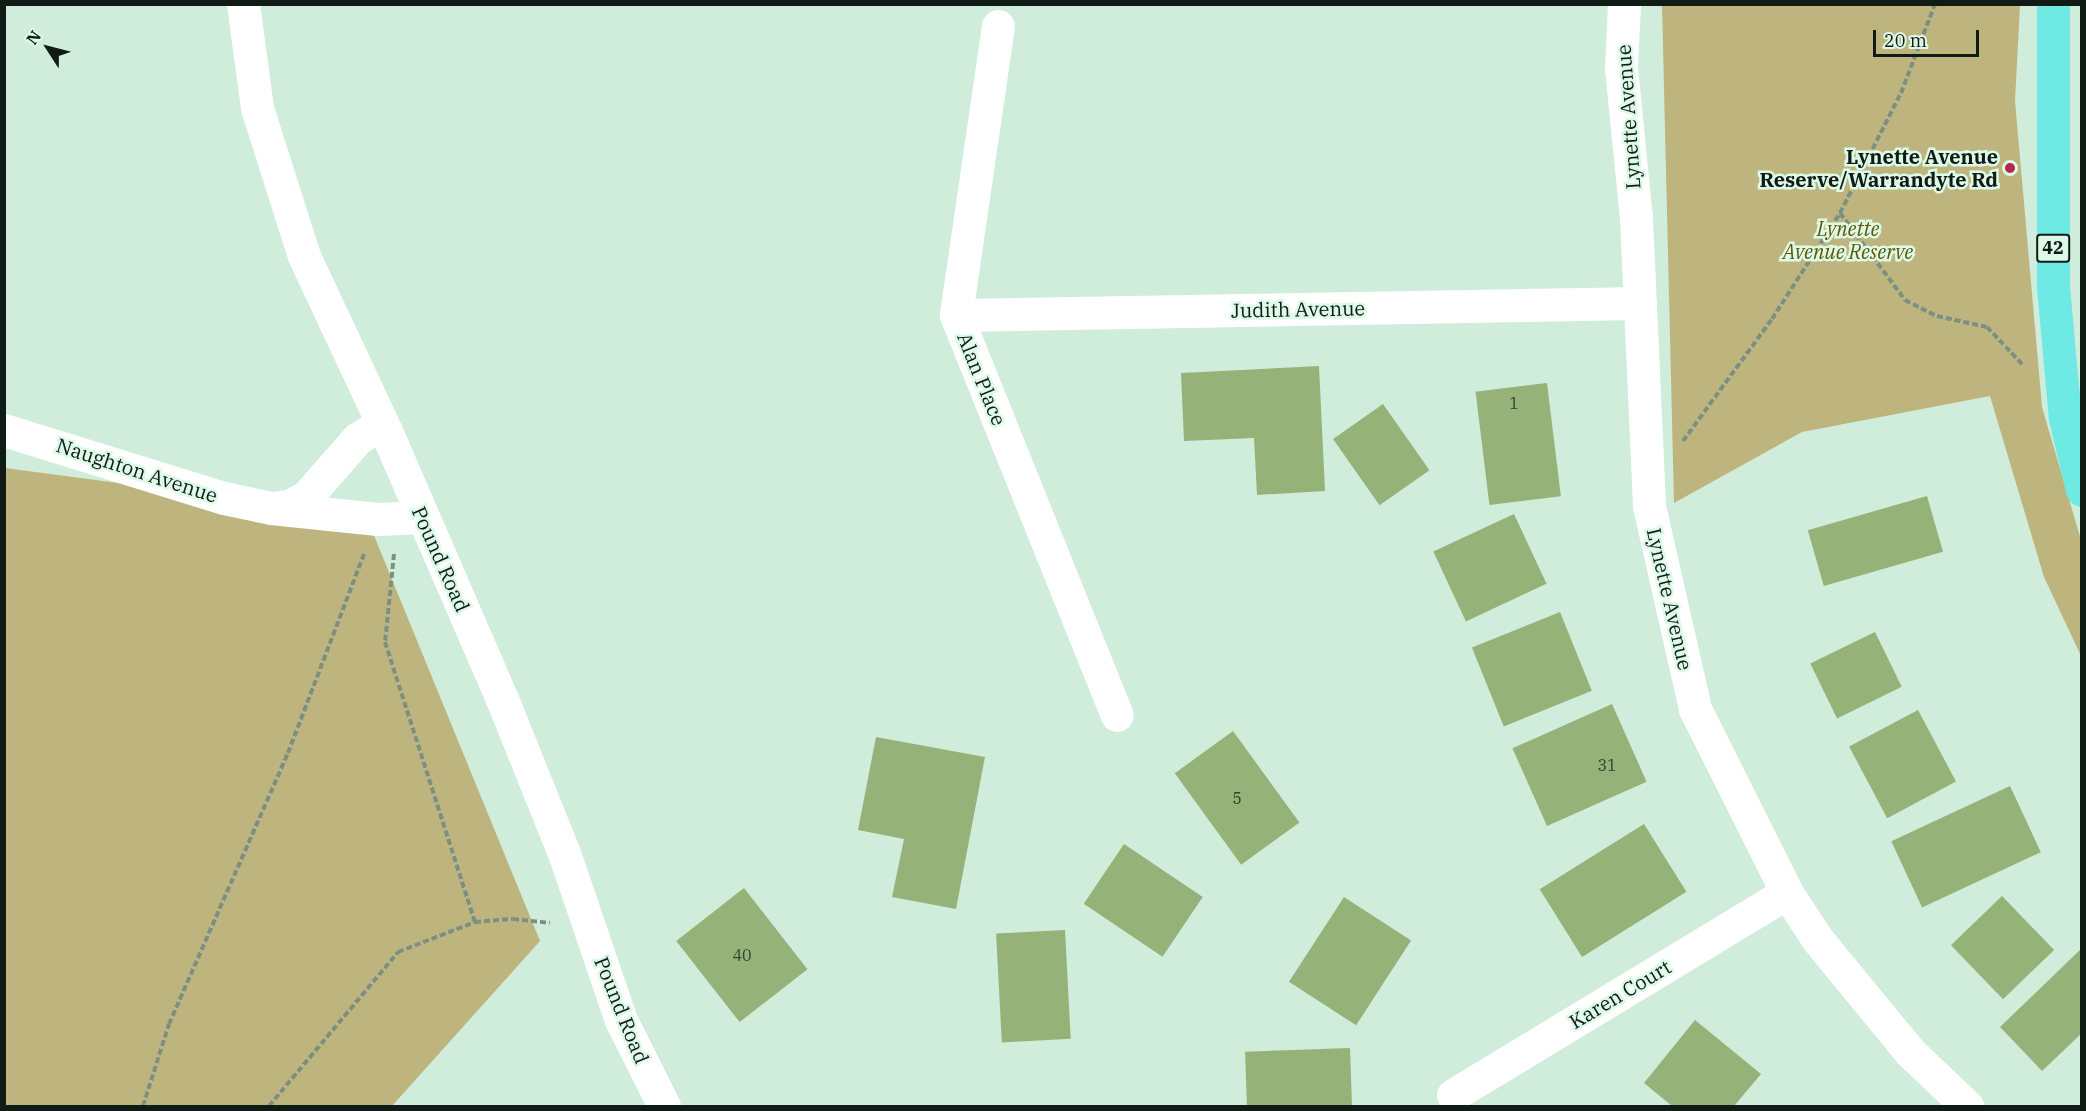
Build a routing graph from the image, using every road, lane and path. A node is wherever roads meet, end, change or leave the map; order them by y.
1 (243, 4) edge
2 (1624, 4) edge
3 (1935, 4) edge
4 (2053, 4) edge
5 (998, 26) dead end
6 (1840, 213) junction
7 (1640, 303) junction
8 (956, 315) junction
9 (2022, 363) dead end
10 (382, 424) junction
11 (4, 430) edge
12 (1683, 441) dead end
13 (2082, 490) edge
14 (271, 508) junction
15 (399, 518) junction
16 (1117, 715) dead end
17 (1787, 893) junction
18 (475, 922) junction
19 (592, 934) junction
20 (1452, 1095) dead end
21 (143, 1107) edge
22 (269, 1107) edge
23 (664, 1107) edge
24 (1967, 1107) edge

1 - 10 street, Pound Road
2 - 7 street, Lynette Avenue
3 - 6 path
4 - 13 main road, 42
5 - 8 street, Alan Place
6 - 9 path
6 - 12 path
7 - 8 street, Judith Avenue
7 - 17 street, Lynette Avenue
8 - 16 street, Alan Place
10 - 14 street, Naughton Avenue
10 - 15 street, Pound Road
11 - 14 street, Naughton Avenue
14 - 15 street, Naughton Avenue
15 - 18 path
15 - 19 street, Pound Road
15 - 21 path
17 - 20 street, Karen Court
17 - 24 street, Lynette Avenue
18 - 19 path
18 - 22 path
19 - 23 street, Pound Road

